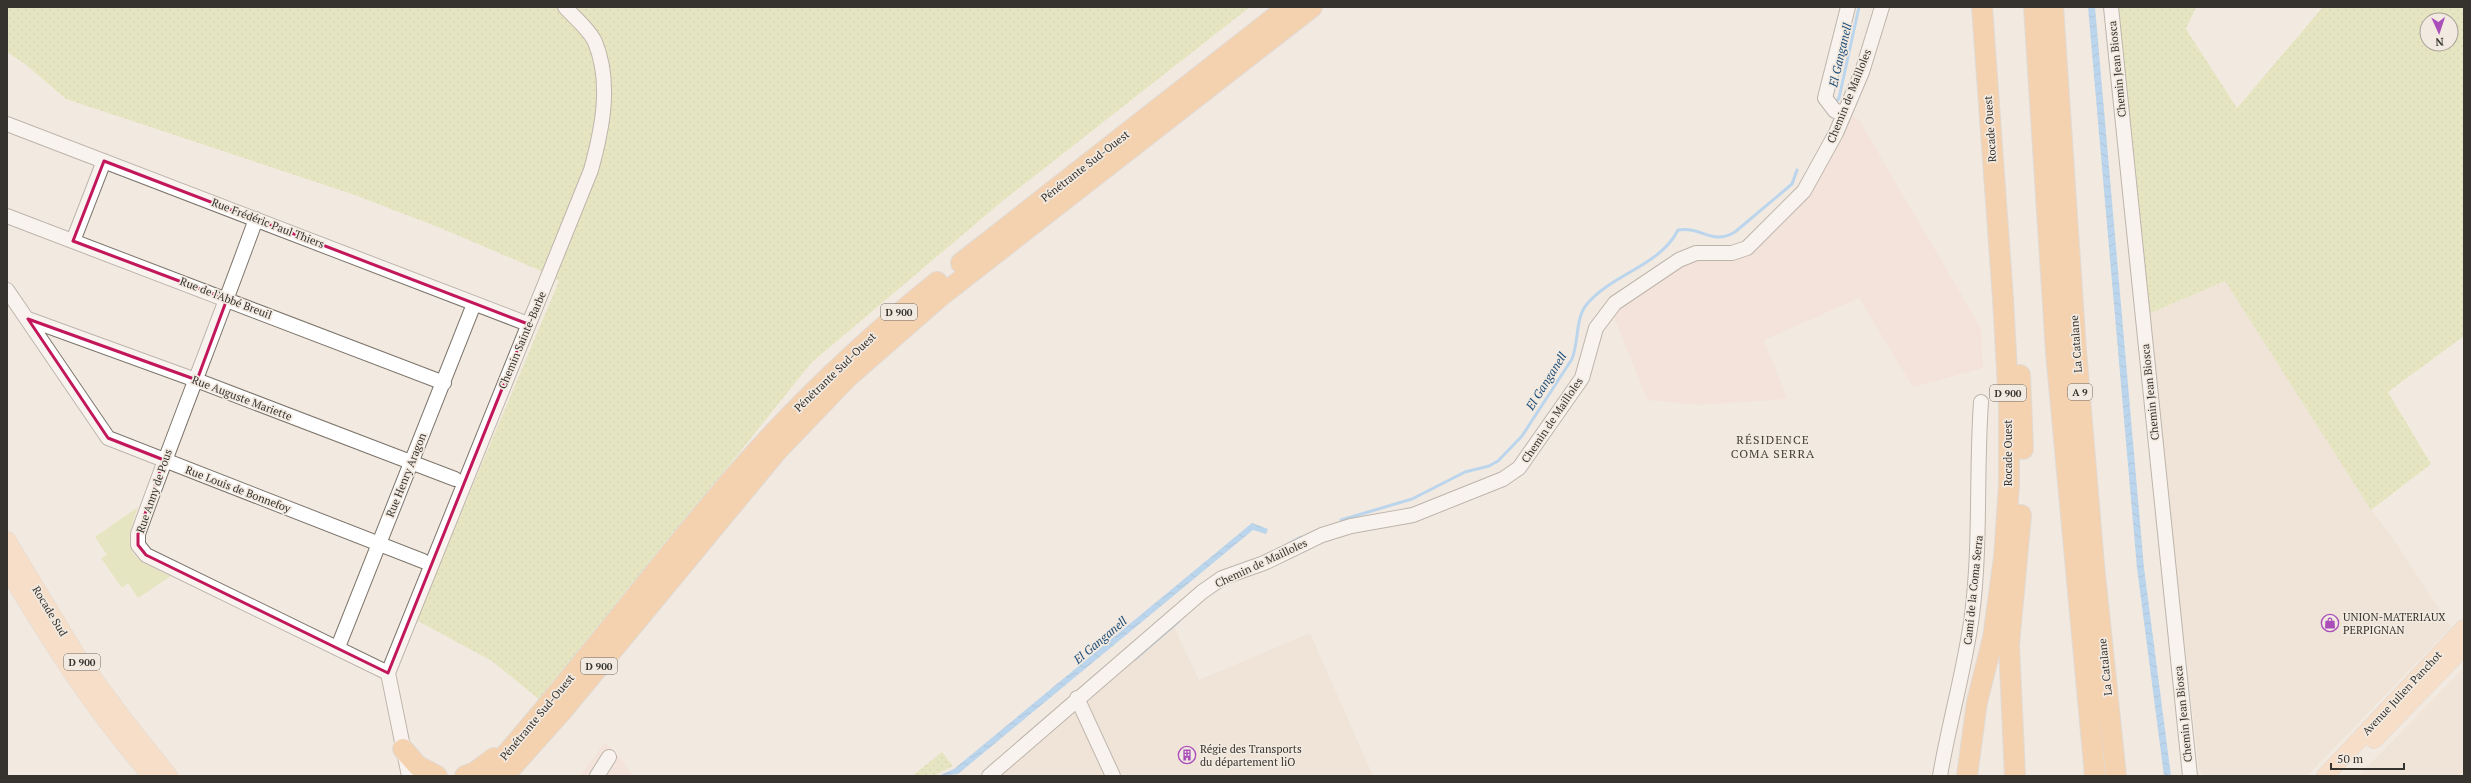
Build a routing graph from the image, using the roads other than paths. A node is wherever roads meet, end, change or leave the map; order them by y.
1 (565, 7) edge
2 (1288, 7) edge
3 (1312, 7) edge
4 (1848, 7) edge
5 (1882, 7) edge
6 (1982, 7) edge
7 (1996, 7) edge
8 (2034, 7) edge
9 (2053, 7) edge
10 (2111, 7) edge
11 (1845, 112) junction
12 (7, 124) edge
13 (104, 161) junction
14 (7, 216) edge
15 (256, 219) junction
16 (73, 241) junction
17 (7, 290) edge
18 (227, 298) junction
19 (474, 304) junction
20 (28, 320) junction
21 (528, 324) junction
22 (197, 380) junction
23 (444, 383) junction
24 (1981, 402) dead end
25 (164, 460) junction
26 (411, 463) junction
27 (455, 479) dead end
28 (7, 540) edge
29 (379, 544) junction
30 (423, 561) dead end
31 (7, 569) edge
32 (2464, 628) edge
33 (338, 647) junction
34 (2464, 647) edge
35 (388, 674) junction
36 (1077, 698) junction
37 (540, 712) junction
38 (535, 744) junction
39 (403, 749) junction
40 (609, 757) dead end
41 (151, 776) edge
42 (169, 776) edge
43 (409, 776) edge
44 (437, 776) edge
45 (465, 776) edge
46 (486, 776) edge
47 (504, 776) edge
48 (514, 776) edge
49 (597, 776) edge
50 (989, 776) edge
51 (1113, 776) edge
52 (1940, 776) edge
53 (1966, 776) edge
54 (2015, 776) edge
55 (2095, 776) edge
56 (2116, 776) edge
57 (2190, 776) edge
58 (2325, 776) edge
59 (2339, 776) edge

1 - 21 street, Chemin Sainte-Barbe
2 - 37 highway, Pénétrante Sud-Ouest / D 900
3 - 38 highway, Pénétrante Sud-Ouest / D 900
4 - 11 street
5 - 11 street, Chemin de Mailloles
6 - 53 highway, Rocade Ouest / D 900
7 - 54 highway, Rocade Ouest / D 900
8 - 55 highway, La Catalane / A 9
9 - 56 highway, La Catalane / A 9
10 - 57 street, Chemin Jean Biosca
11 - 36 street, Chemin de Mailloles
12 - 13 street, Rue Frédéric Paul Thiers
13 - 15 street, Rue Frédéric Paul Thiers
13 - 16 street
14 - 16 street, Rue de l'Abbé Breuil
15 - 18 street, Rue Anny de Pous
15 - 19 street, Rue Frédéric Paul Thiers
16 - 18 street, Rue de l'Abbé Breuil
17 - 20 street, Rue Louis de Bonnefoy
18 - 22 street, Rue Anny de Pous
18 - 23 street, Rue de l'Abbé Breuil
19 - 21 street, Rue Frédéric Paul Thiers
19 - 23 street, Rue Henry Aragon
20 - 22 street, Rue Auguste Mariette
20 - 25 street, Rue Louis de Bonnefoy
21 - 35 street, Chemin Sainte-Barbe
22 - 25 street, Rue Anny de Pous
22 - 26 street, Rue Auguste Mariette
23 - 26 street, Rue Henry Aragon
24 - 52 street, Camí de la Coma Serra
25 - 29 street, Rue Louis de Bonnefoy
25 - 33 street, Rue Anny de Pous
26 - 27 street, Rue Auguste Mariette
26 - 29 street, Rue Henry Aragon
28 - 42 main road, Rocade Sud / D 900
29 - 30 street, Rue Louis de Bonnefoy
29 - 33 street, Rue Henry Aragon
31 - 41 main road, Rocade Sud / D 900
32 - 58 main road, Avenue Julien Panchot
33 - 35 street, Rue Anny de Pous
34 - 59 main road, Avenue Julien Panchot
35 - 39 street
36 - 50 street, Chemin de Mailloles
36 - 51 street
37 - 45 highway
37 - 46 highway, Pénétrante Sud-Ouest / D 900
38 - 47 highway, Pénétrante Sud-Ouest / D 900
38 - 48 highway
39 - 43 street
39 - 44 highway
40 - 49 street

